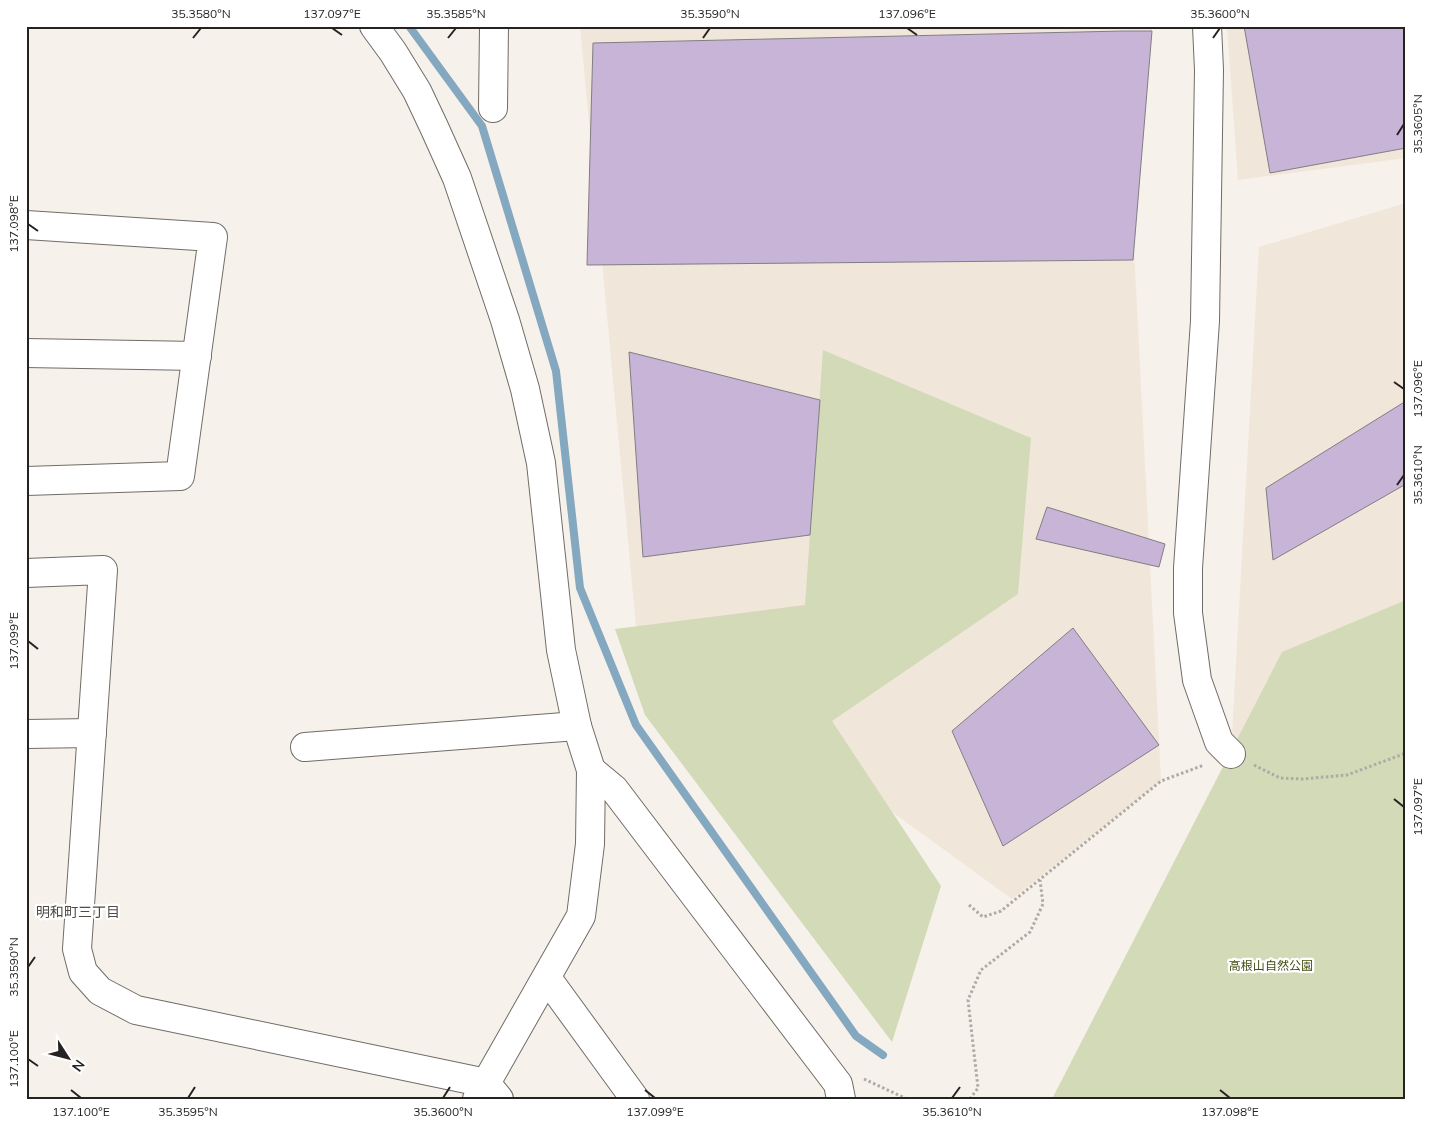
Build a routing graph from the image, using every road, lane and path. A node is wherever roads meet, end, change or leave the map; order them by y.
1 (374, 26) edge
2 (494, 26) edge
3 (1207, 26) edge
4 (493, 108) dead end
5 (26, 225) edge
6 (26, 353) edge
7 (197, 356) junction
8 (26, 481) edge
9 (26, 573) edge
10 (577, 726) junction
11 (92, 733) junction
12 (26, 734) edge
13 (305, 747) dead end
14 (1406, 753) edge
15 (1231, 754) junction
16 (591, 770) junction
17 (1040, 880) junction
18 (969, 906) dead end
19 (547, 978) junction
20 (839, 1092) edge
21 (487, 1094) edge
22 (635, 1099) edge
23 (906, 1099) edge
24 (970, 1099) edge

1 - 10 street
2 - 4 street
3 - 15 street
5 - 7 street
6 - 7 street
7 - 8 street
9 - 11 street
10 - 13 street
10 - 16 street
11 - 12 street
11 - 21 street
14 - 15 path
15 - 17 path
16 - 19 street
16 - 20 street
17 - 18 path
17 - 24 path
19 - 21 street
19 - 22 street
20 - 23 path

